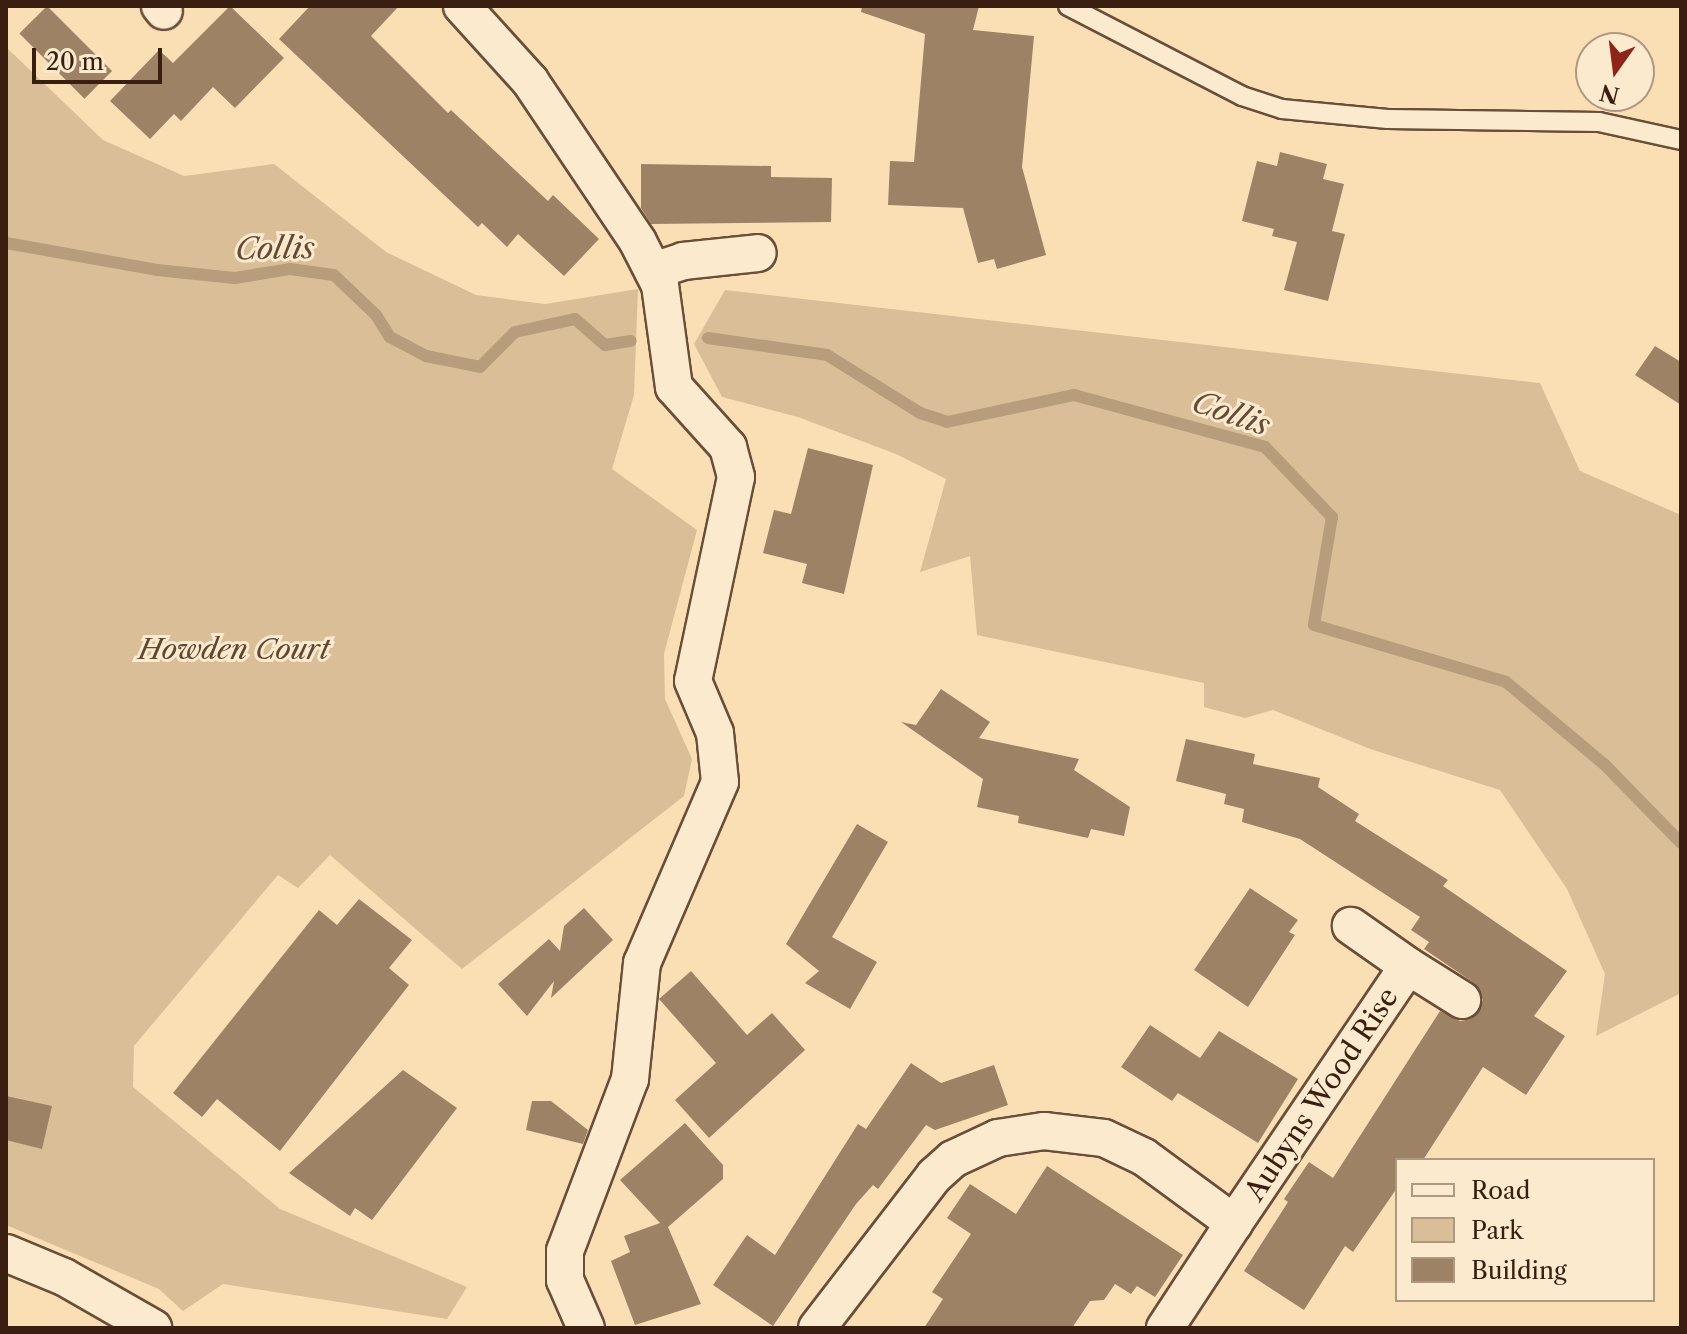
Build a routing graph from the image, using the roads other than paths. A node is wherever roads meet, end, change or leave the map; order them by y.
1 (462, 6) edge
2 (1068, 6) edge
3 (1681, 140) edge
4 (758, 253) dead end
5 (653, 271) junction
6 (1351, 926) dead end
7 (1408, 966) junction
8 (1462, 1000) dead end
9 (1234, 1223) junction
10 (6, 1253) edge
11 (153, 1328) edge
12 (586, 1328) edge
13 (817, 1328) edge
14 (1165, 1328) edge

1 - 5 street
2 - 3 lane
4 - 5 street
5 - 12 street
6 - 7 street, Aubyns Wood Rise
7 - 8 street, Aubyns Wood Rise
7 - 9 street, Aubyns Wood Rise
9 - 13 street, Aubyns Wood Rise
9 - 14 street, Aubyns Wood Rise
10 - 11 street

